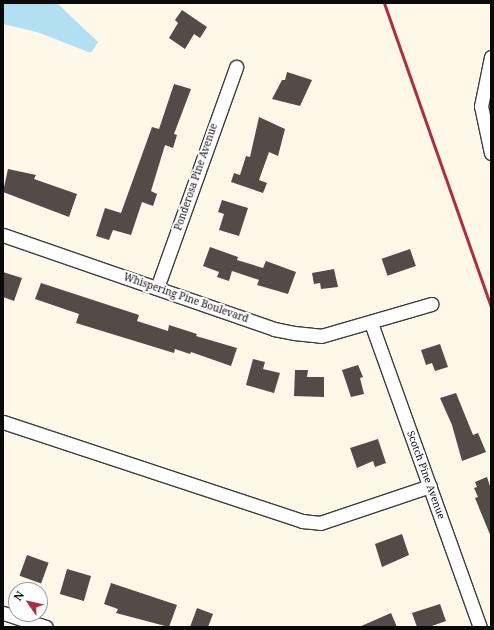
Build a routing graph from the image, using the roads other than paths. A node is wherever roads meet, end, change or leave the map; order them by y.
1 (491, 57) edge
2 (236, 67) dead end
3 (491, 153) edge
4 (3, 235) edge
5 (157, 288) junction
6 (431, 304) dead end
7 (371, 323) junction
8 (3, 422) edge
9 (430, 486) junction
10 (3, 613) edge
11 (46, 627) edge
12 (480, 627) edge

1 - 3 street
2 - 5 street, Ponderosa Pine Avenue
4 - 5 street, Whispering Pine Boulevard
5 - 7 street, Whispering Pine Boulevard
6 - 7 street, Whispering Pine Boulevard
7 - 9 street, Scotch Pine Avenue
8 - 9 street
9 - 12 street, Scotch Pine Avenue
10 - 11 street

